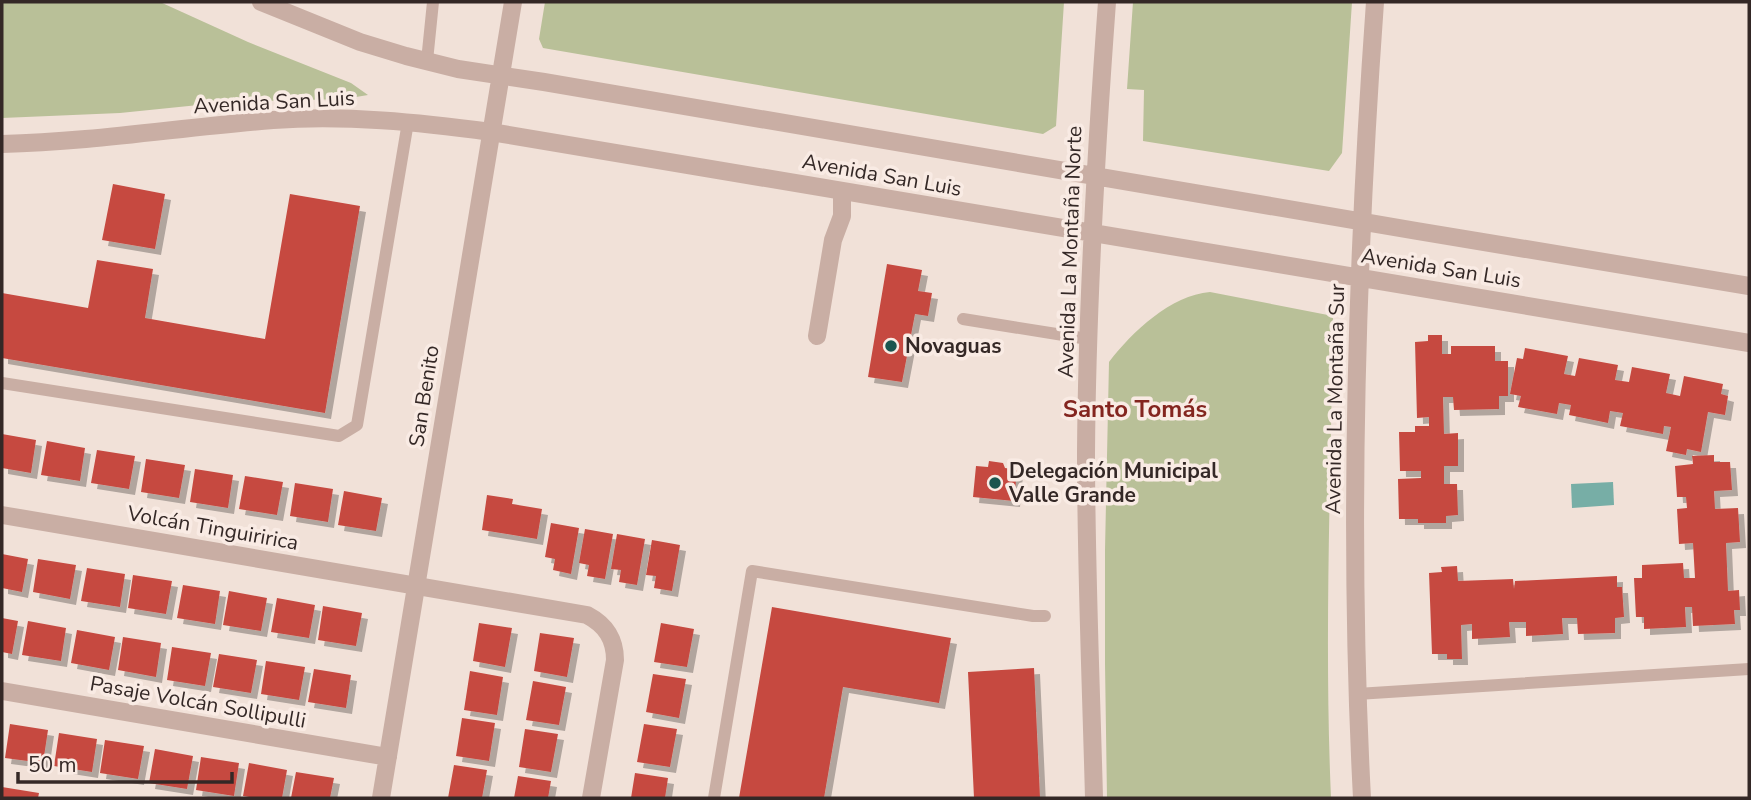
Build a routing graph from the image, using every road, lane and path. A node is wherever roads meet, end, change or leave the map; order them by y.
1 (261, 2) edge
2 (433, 2) edge
3 (513, 2) edge
4 (1107, 2) edge
5 (1375, 2) edge
6 (427, 61) junction
7 (501, 75) junction
8 (408, 122) junction
9 (491, 132) junction
10 (2, 144) edge
11 (1094, 175) junction
12 (842, 191) junction
13 (1362, 222) junction
14 (1092, 233) junction
15 (1360, 278) junction
16 (1749, 286) edge
17 (963, 320) dead end
18 (817, 336) dead end
19 (1088, 339) junction
20 (1749, 343) edge
21 (2, 383) edge
22 (2, 515) edge
23 (416, 586) junction
24 (1045, 616) dead end
25 (1749, 669) edge
26 (2, 691) edge
27 (1357, 694) junction
28 (387, 757) junction
29 (381, 798) edge
30 (592, 798) edge
31 (714, 798) edge
32 (1094, 798) edge
33 (1362, 798) edge

1 - 6 street, Avenida San Luis
2 - 6 lane
3 - 7 street, San Benito
4 - 11 street, Avenida La Montaña Norte
5 - 13 street, Avenida La Montaña Sur
6 - 7 street, Avenida San Luis
7 - 9 street, San Benito
7 - 11 street, Avenida San Luis
8 - 9 street, Avenida San Luis
8 - 10 street, Avenida San Luis
8 - 21 lane
9 - 12 street, Avenida San Luis
9 - 23 street, San Benito
11 - 13 street, Avenida San Luis
11 - 14 street, Avenida La Montaña Norte
12 - 14 street, Avenida San Luis
12 - 18 street
13 - 15 street, Avenida La Montaña Sur
13 - 16 street, Avenida San Luis
14 - 15 street, Avenida San Luis
14 - 19 street, Avenida La Montaña Norte
15 - 20 street, Avenida San Luis
15 - 27 street, Avenida La Montaña Sur
17 - 19 lane
19 - 32 street, Avenida La Montaña Norte
22 - 23 street, Volcán Tinguiririca
23 - 28 street, San Benito
23 - 30 street, Volcán Tinguiririca
24 - 31 lane
25 - 27 lane
26 - 28 street, Pasaje Volcán Sollipulli
27 - 33 street, Avenida La Montaña Sur
28 - 29 street, San Benito

